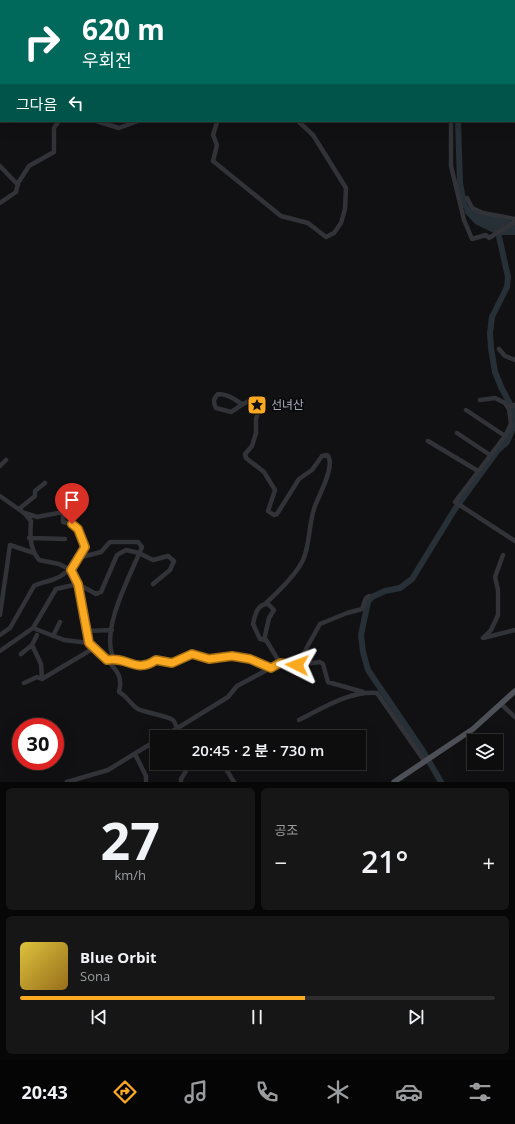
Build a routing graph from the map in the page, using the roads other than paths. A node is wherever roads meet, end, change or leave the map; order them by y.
1 (58, 122) edge
2 (99, 122) edge
3 (135, 122) edge
4 (217, 122) edge
5 (299, 122) edge
6 (450, 122) edge
7 (0, 166) edge
8 (18, 185) junction
9 (467, 198) dead end
10 (0, 203) edge
11 (515, 221) edge
12 (499, 349) dead end
13 (515, 360) edge
14 (480, 400) dead end
15 (242, 404) junction
16 (511, 406) edge
17 (466, 410) dead end
18 (457, 433) dead end
19 (504, 436) junction
20 (428, 441) dead end
21 (490, 455) junction
22 (6, 460) dead end
23 (0, 466) edge
24 (478, 470) junction
25 (46, 483) dead end
26 (0, 496) edge
27 (19, 508) junction
28 (24, 513) junction
29 (29, 538) junction
30 (65, 539) dead end
31 (515, 541) edge
32 (34, 553) junction
33 (139, 553) junction
34 (503, 555) dead end
35 (78, 558) junction
36 (71, 570) junction
37 (78, 584) junction
38 (153, 584) dead end
39 (369, 596) dead end
40 (265, 604) junction
41 (0, 616) edge
42 (60, 622) dead end
43 (33, 628) junction
44 (112, 630) junction
45 (515, 630) edge
46 (87, 631) junction
47 (37, 634) dead end
48 (0, 635) edge
49 (53, 636) junction
50 (264, 640) junction
51 (89, 643) junction
52 (32, 645) junction
53 (94, 648) junction
54 (0, 651) edge
55 (21, 654) dead end
56 (114, 659) junction
57 (107, 660) junction
58 (280, 663) junction
59 (297, 665) junction
60 (271, 668) junction
61 (42, 679) junction
62 (24, 683) dead end
63 (515, 691) edge
64 (363, 692) junction
65 (501, 704) junction
66 (515, 717) edge
67 (299, 720) dead end
68 (176, 729) joint
69 (150, 744) edge
70 (135, 754) junction
71 (425, 762) junction
72 (186, 770) edge
73 (226, 770) edge
74 (67, 782) edge
75 (146, 782) edge
76 (181, 782) edge
77 (234, 782) edge
78 (394, 782) edge

1 - 8 street
2 - 3 street
4 - 5 street
6 - 11 street
7 - 8 street
8 - 10 street
9 - 11 street
12 - 13 street
14 - 16 street
15 - 15 street
15 - 40 street
16 - 19 street
17 - 19 street
18 - 21 street
19 - 21 street
20 - 24 street
21 - 24 street
22 - 23 street
24 - 31 street
25 - 27 street
26 - 27 street
27 - 28 street
28 - 29 street
28 - 35 street
29 - 30 street
29 - 32 street
32 - 36 street
32 - 41 street
33 - 35 street
33 - 37 street
33 - 38 street
33 - 44 street
34 - 45 street
35 - 36 street
36 - 37 street
36 - 48 street
37 - 43 street
37 - 46 street
39 - 59 street
40 - 50 street
40 - 50 street
42 - 49 street
43 - 49 street
43 - 54 street
44 - 46 street
44 - 56 street
46 - 51 street
47 - 52 street
49 - 51 street
50 - 58 street
51 - 53 street
52 - 55 street
52 - 61 street
53 - 57 street
53 - 61 street
56 - 57 street
56 - 60 street
57 - 68 street
58 - 59 street
58 - 60 street
59 - 64 street
60 - 68 street
61 - 62 street
63 - 65 main road
64 - 67 street
64 - 71 street
65 - 66 street
65 - 71 main road
69 - 70 street
70 - 74 street
70 - 75 street
71 - 78 main road
72 - 76 street
73 - 77 street

